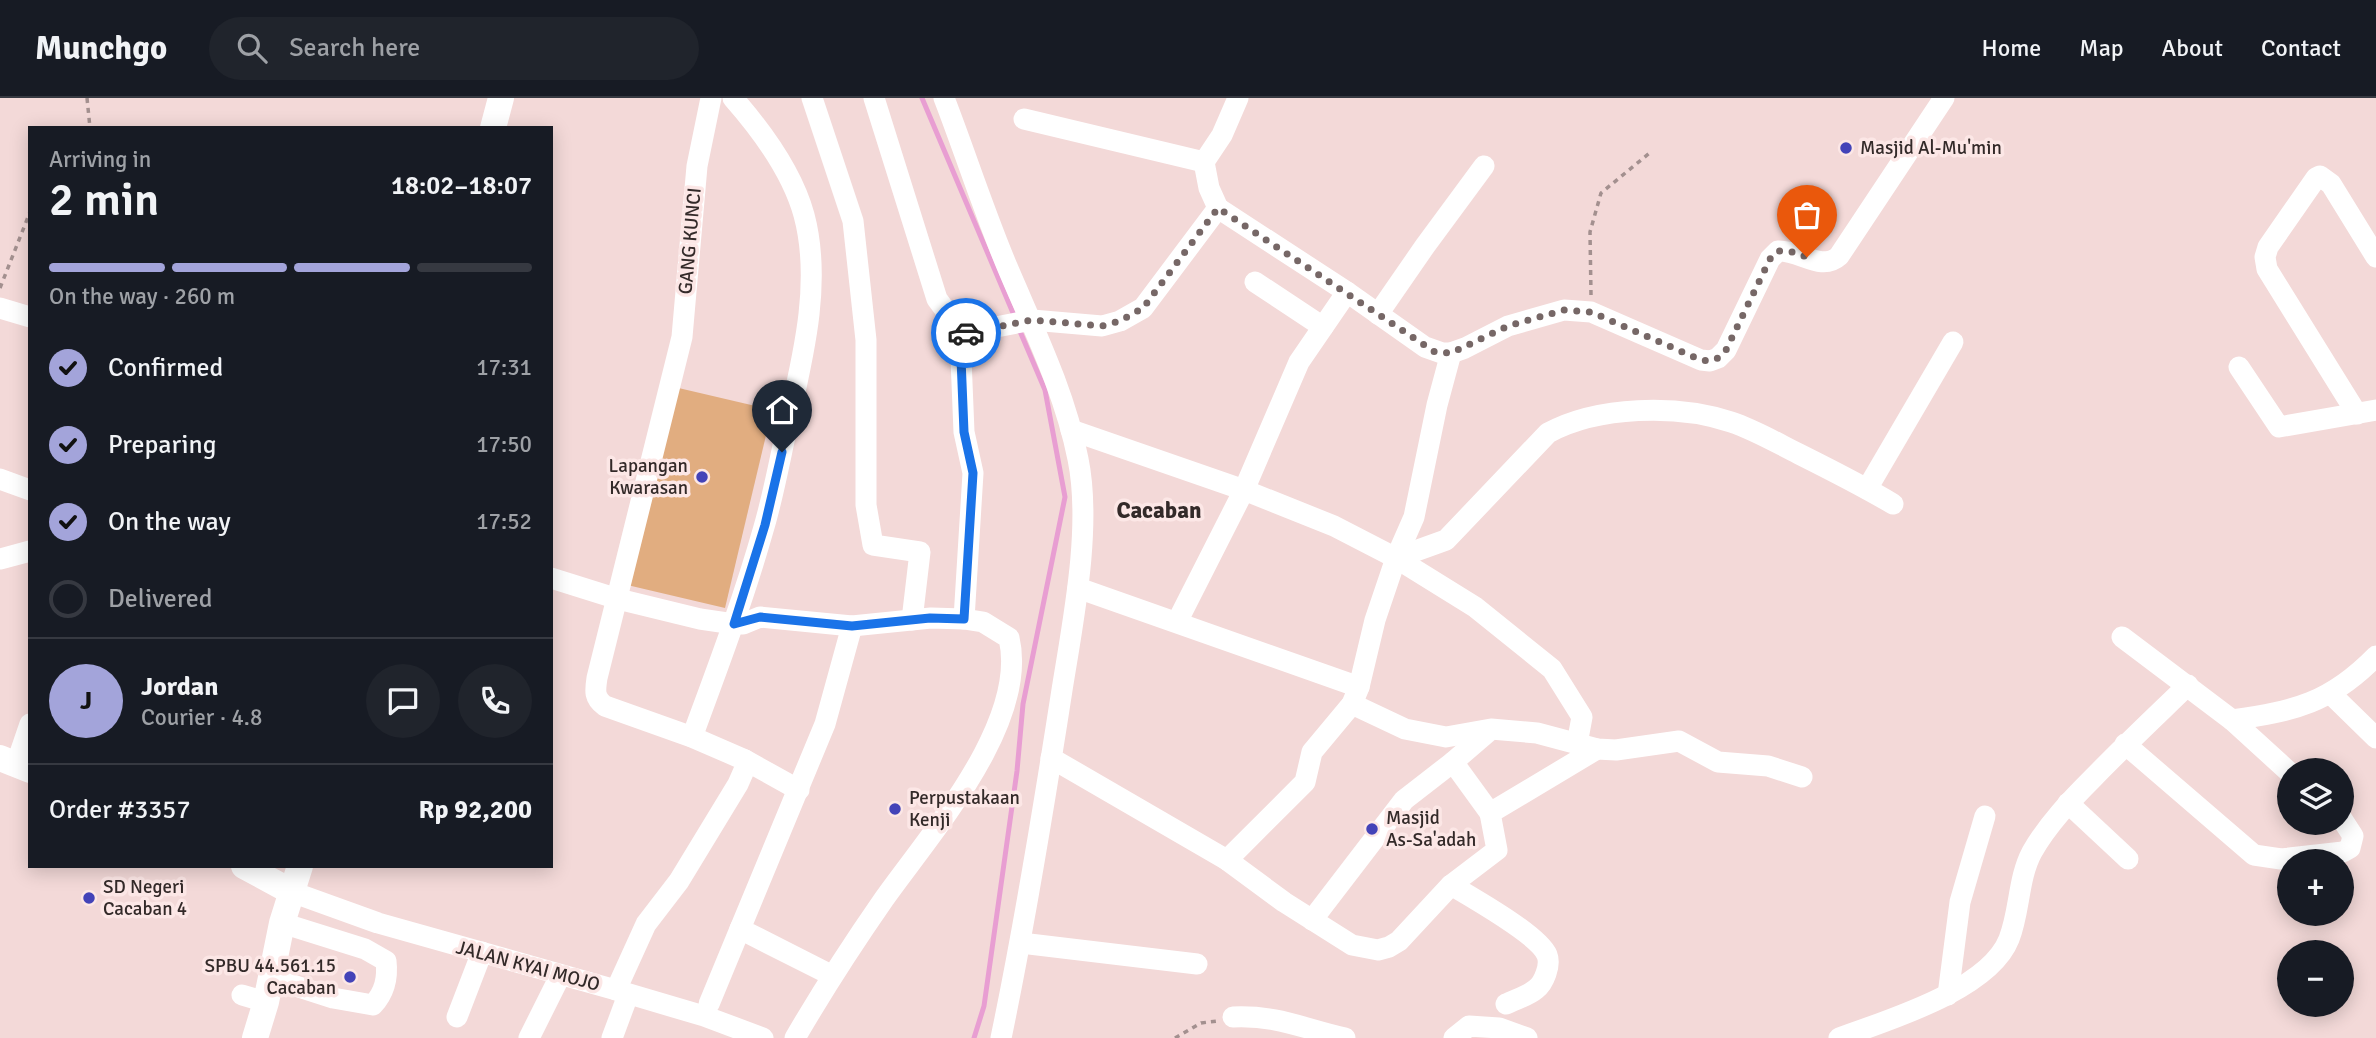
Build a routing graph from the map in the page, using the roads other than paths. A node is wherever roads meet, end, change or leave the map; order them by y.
1 (501, 98) edge
2 (712, 98) edge
3 (733, 98) edge
4 (812, 98) edge
5 (874, 98) edge
6 (944, 98) edge
7 (1238, 98) edge
8 (1944, 98) edge
9 (1024, 120) dead end
10 (494, 126) edge
11 (1204, 162) junction
12 (1484, 166) dead end
13 (1218, 208) junction
14 (2376, 257) edge
15 (1255, 282) dead end
16 (1347, 292) junction
17 (0, 308) edge
18 (1378, 314) junction
19 (28, 316) edge
20 (1023, 322) junction
21 (1323, 327) junction
22 (960, 334) junction
23 (1954, 342) dead end
24 (1451, 353) junction
25 (2239, 367) dead end
26 (2366, 412) edge
27 (1071, 430) junction
28 (0, 479) edge
29 (28, 488) edge
30 (1244, 489) junction
31 (1867, 489) junction
32 (1894, 504) dead end
33 (28, 552) edge
34 (1396, 558) junction
35 (0, 559) edge
36 (553, 579) edge
37 (1078, 588) junction
38 (618, 599) junction
39 (964, 619) junction
40 (912, 620) junction
41 (1177, 622) junction
42 (734, 624) junction
43 (852, 626) junction
44 (2122, 637) dead end
45 (2376, 656) edge
46 (2188, 685) junction
47 (2331, 694) junction
48 (1355, 696) junction
49 (2232, 720) junction
50 (28, 729) edge
51 (1491, 729) junction
52 (692, 737) junction
53 (2376, 738) edge
54 (2125, 744) junction
55 (1587, 746) junction
56 (1051, 758) junction
57 (745, 760) junction
58 (2277, 761) edge
59 (1453, 762) junction
60 (15, 765) edge
61 (1802, 777) dead end
62 (799, 790) junction
63 (2068, 803) junction
64 (1490, 813) junction
65 (1986, 816) dead end
66 (2352, 835) edge
67 (2128, 859) dead end
68 (1227, 860) junction
69 (248, 868) edge
70 (299, 868) edge
71 (1451, 885) junction
72 (292, 892) junction
73 (1312, 920) junction
74 (282, 923) junction
75 (740, 929) junction
76 (1021, 943) junction
77 (482, 952) junction
78 (1197, 964) dead end
79 (831, 975) junction
80 (560, 976) junction
81 (260, 992) junction
82 (622, 992) junction
83 (1948, 995) junction
84 (709, 1004) dead end
85 (1506, 1004) dead end
86 (457, 1017) dead end
87 (1233, 1017) road end
88 (256, 1038) edge
89 (529, 1038) edge
90 (612, 1038) edge
91 (763, 1038) edge
92 (795, 1038) edge
93 (1000, 1038) edge
94 (1345, 1038) edge
95 (1454, 1038) edge
96 (1527, 1038) edge
97 (1839, 1038) edge

1 - 10 main road
2 - 38 street, GANG KUNCI
3 - 42 street
4 - 40 street
5 - 22 street
6 - 20 street
7 - 11 street
8 - 24 street
9 - 11 street
11 - 13 street
12 - 18 street
13 - 16 street
13 - 20 street
14 - 26 street
15 - 21 street
16 - 18 street
16 - 21 street
17 - 19 street
18 - 24 street
20 - 22 street
20 - 27 street
21 - 30 street
22 - 39 street
23 - 31 street
24 - 34 street
25 - 26 street
27 - 30 street
27 - 37 street
28 - 29 street
30 - 34 street
30 - 41 street
31 - 32 street
31 - 34 street
33 - 35 street
34 - 48 street
34 - 55 street
36 - 38 street
37 - 41 street
37 - 56 street
38 - 42 street
38 - 52 street, GANG KUNCI
39 - 40 street
39 - 79 street
40 - 43 street
41 - 48 street
42 - 43 street
42 - 52 street
43 - 62 street
44 - 46 street
45 - 47 street
46 - 49 street
46 - 54 street
47 - 49 street
47 - 53 street
48 - 51 street
48 - 68 street
49 - 58 street
50 - 60 street
51 - 55 street
51 - 59 street
52 - 57 street
54 - 63 street
54 - 66 street
55 - 61 street
55 - 64 street
56 - 68 street
56 - 76 street
57 - 62 street
57 - 82 street
59 - 64 street
59 - 73 street
62 - 75 street
63 - 67 street
63 - 83 street
64 - 71 street
65 - 83 street
68 - 73 street
69 - 72 main road
70 - 72 main road
71 - 73 street
71 - 85 street
72 - 74 main road
72 - 77 street, JALAN KYAI MOJO
74 - 81 main road
74 - 81 street
75 - 79 street
75 - 84 street
76 - 78 street
76 - 93 street
77 - 80 street, JALAN KYAI MOJO
77 - 86 street
79 - 92 street
80 - 82 street, JALAN KYAI MOJO
80 - 89 street
81 - 88 main road
82 - 90 street
82 - 91 street, JALAN KYAI MOJO
83 - 97 street
87 - 94 street
95 - 96 street

